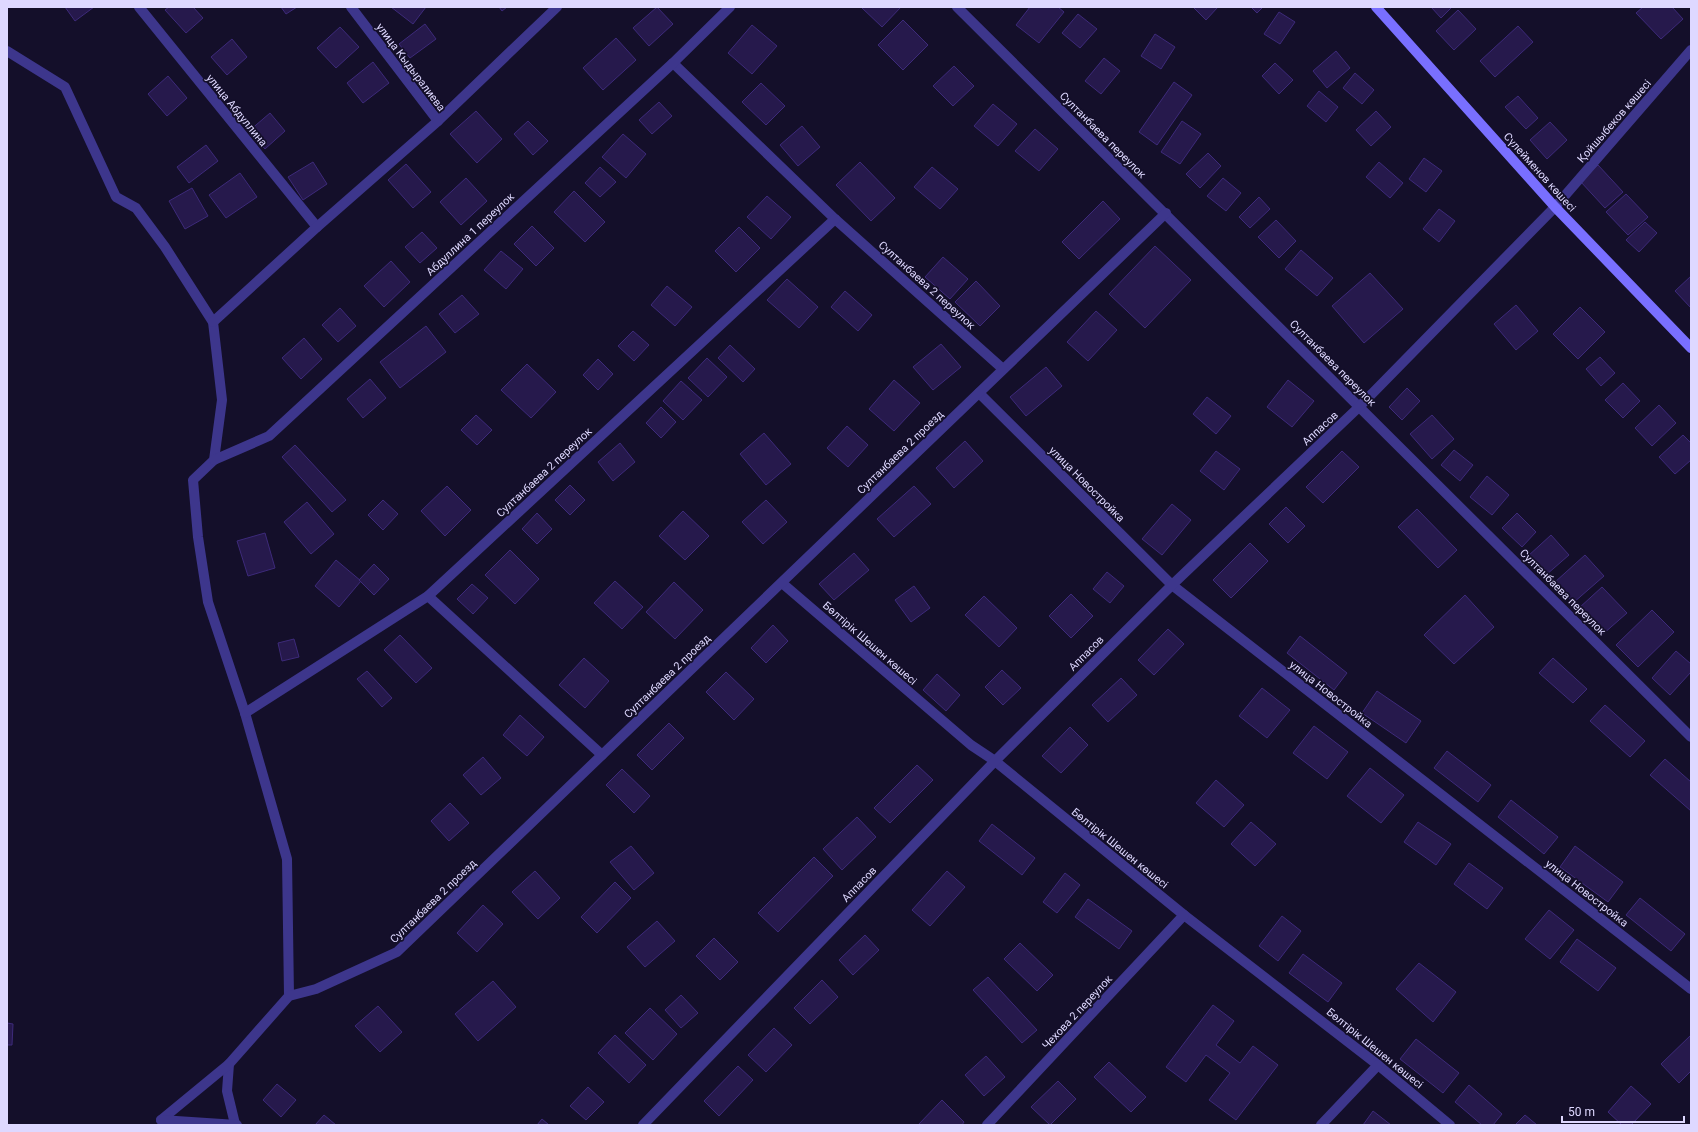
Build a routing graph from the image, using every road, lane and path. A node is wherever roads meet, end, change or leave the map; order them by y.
1 (139, 7) edge
2 (351, 7) edge
3 (730, 7) edge
4 (957, 7) edge
5 (1376, 7) edge
6 (556, 8) edge
7 (1691, 50) edge
8 (7, 51) edge
9 (673, 63) junction
10 (438, 122) junction
11 (1555, 207) junction
12 (1166, 213) junction
13 (835, 219) junction
14 (317, 227) junction
15 (213, 322) junction
16 (1691, 348) edge
17 (1003, 369) junction
18 (979, 393) junction
19 (1360, 406) junction
20 (214, 460) junction
21 (782, 582) junction
22 (1172, 585) junction
23 (428, 596) junction
24 (246, 713) junction
25 (1691, 737) edge
26 (602, 755) junction
27 (995, 761) junction
28 (1184, 915) junction
29 (1691, 989) edge
30 (289, 996) junction
31 (229, 1064) junction
32 (1378, 1065) junction
33 (236, 1124) edge
34 (643, 1125) edge
35 (987, 1125) edge
36 (1321, 1125) edge
37 (1450, 1125) edge

1 - 14 street, улица Абдуллина
2 - 10 street, улица Кыдыралиева
3 - 9 street, Абдуллина 1 переулок
4 - 12 street, Султанбаева переулок
5 - 11 main road, Сүлейменов көшесі
6 - 10 street
7 - 11 street, Қойшыбеков көшесі
8 - 15 street
9 - 13 street, Султанбаева 2 переулок
9 - 20 street, Абдуллина 1 переулок
10 - 14 street
11 - 16 main road, Сүлейменов көшесі
11 - 19 street, Аппасов
12 - 17 street, Султанбаева 2 проезд
12 - 19 street, Султанбаева переулок
13 - 17 street, Султанбаева 2 переулок
13 - 23 street, Султанбаева 2 переулок
14 - 15 street
15 - 20 street
17 - 18 street, Султанбаева 2 проезд
18 - 21 street, Султанбаева 2 проезд
18 - 22 street, улица Новостройка
19 - 22 street, Аппасов
19 - 25 street, Султанбаева переулок
20 - 24 street
21 - 26 street, Султанбаева 2 проезд
21 - 27 street, Бөлтірік Шешен көшесі
22 - 27 street, Аппасов
22 - 29 street, улица Новостройка
23 - 24 street, Султанбаева 2 переулок
23 - 26 street
24 - 30 street
26 - 30 street, Султанбаева 2 проезд
27 - 28 street, Бөлтірік Шешен көшесі
27 - 34 street, Аппасов
28 - 32 street, Бөлтірік Шешен көшесі
28 - 35 street, Чехова 2 переулок
30 - 31 street
31 - 33 street
31 - 33 street
32 - 36 street
32 - 37 street, Бөлтірік Шешен көшесі

